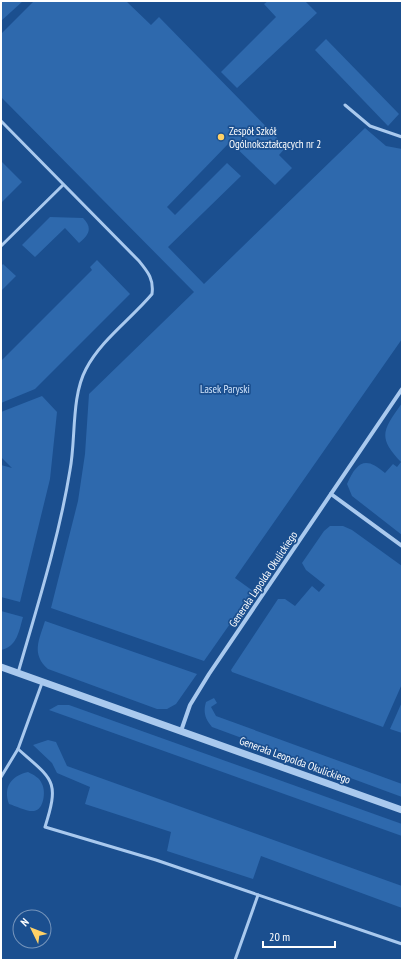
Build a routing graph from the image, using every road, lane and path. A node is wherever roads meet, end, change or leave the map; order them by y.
1 (345, 104) dead end
2 (1, 121) edge
3 (402, 137) edge
4 (63, 185) junction
5 (1, 246) edge
6 (402, 389) edge
7 (330, 494) junction
8 (402, 546) edge
9 (1, 668) edge
10 (18, 673) junction
11 (43, 681) junction
12 (181, 731) junction
13 (18, 749) junction
14 (1, 777) edge
15 (402, 810) edge
16 (258, 895) junction
17 (402, 944) edge
18 (235, 960) edge

1 - 3 lane
2 - 4 lane
4 - 5 lane
4 - 10 lane
6 - 7 street, Generała Lepolda Okulickiego
7 - 8 street
7 - 12 street, Generała Lepolda Okulickiego
9 - 10 street, Generała Leopolda Okulickiego
10 - 11 street, Generała Leopolda Okulickiego
11 - 12 street, Generała Leopolda Okulickiego
11 - 13 lane
12 - 15 street, Generała Leopolda Okulickiego
13 - 14 lane
13 - 16 lane
16 - 17 lane
16 - 18 lane

